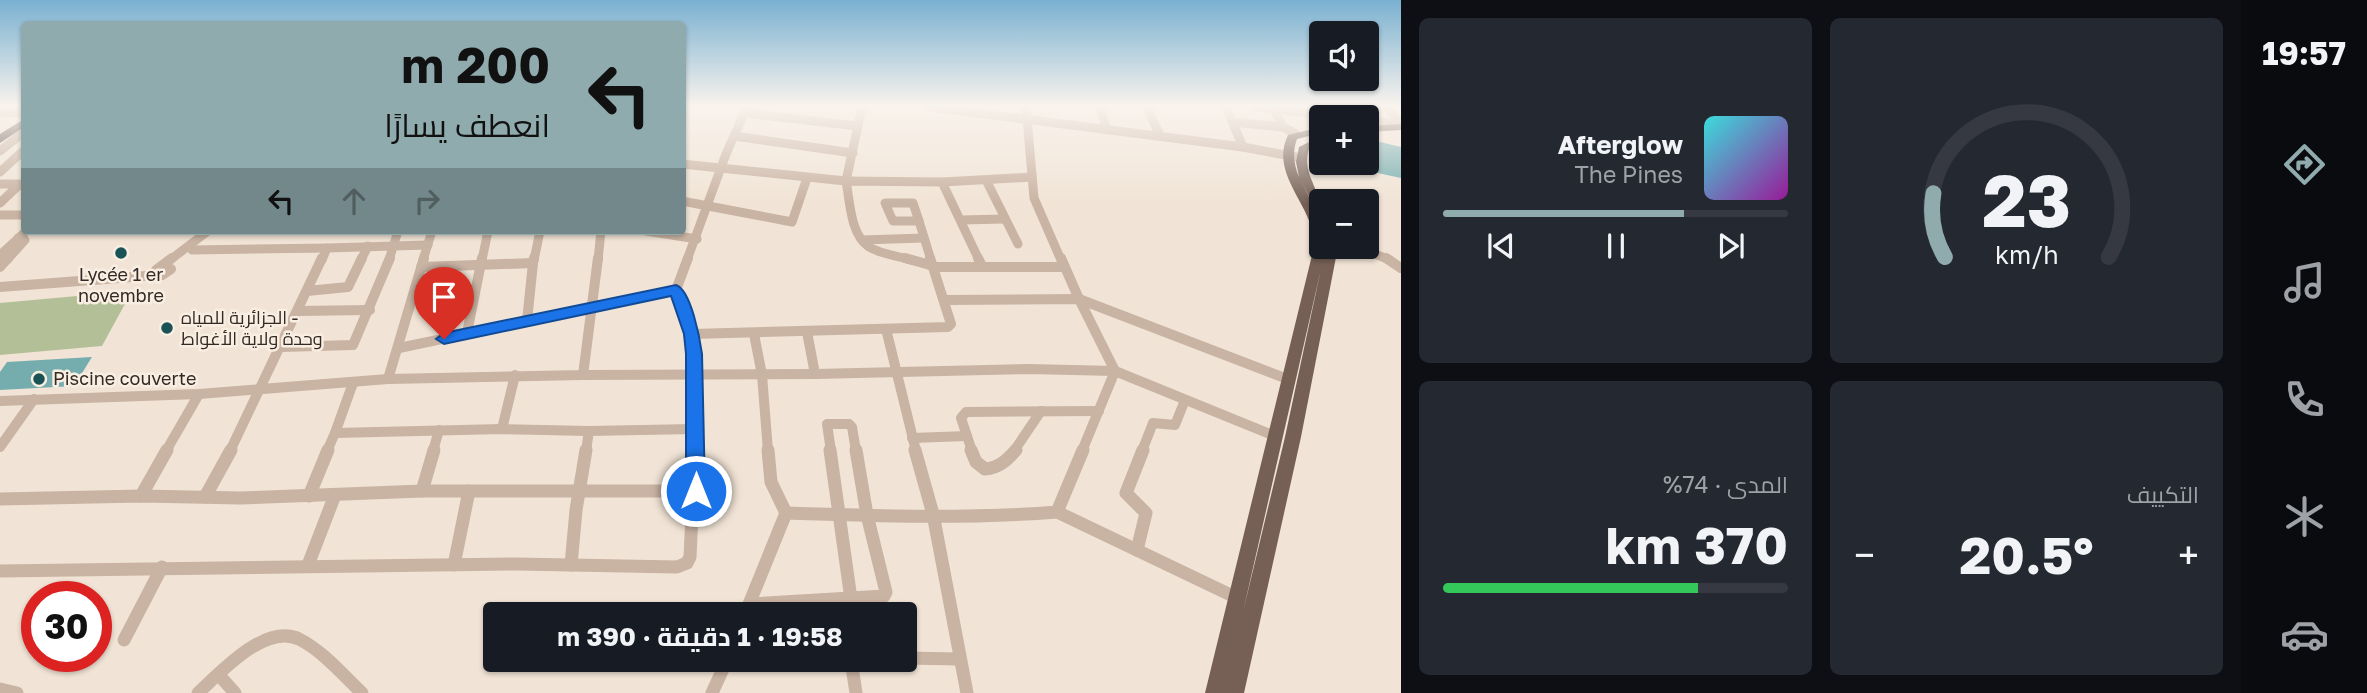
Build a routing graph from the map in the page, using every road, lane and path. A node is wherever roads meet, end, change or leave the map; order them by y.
1 (733, 139) edge
2 (757, 139) edge
3 (855, 139) edge
4 (1030, 139) edge
5 (1188, 139) edge
6 (1241, 139) edge
7 (1289, 139) edge
8 (1309, 144) edge
9 (1, 145) edge
10 (1244, 146) junction
11 (21, 148) edge
12 (21, 152) edge
13 (853, 153) junction
14 (1294, 156) junction
15 (686, 164) edge
16 (721, 168) junction
17 (0, 172) edge
18 (1032, 177) junction
19 (807, 178) junction
20 (986, 180) junction
21 (846, 181) junction
22 (942, 182) junction
23 (21, 183) edge
24 (0, 184) edge
25 (21, 185) edge
26 (1311, 189) edge
27 (686, 202) edge
28 (0, 203) edge
29 (709, 205) junction
30 (0, 215) edge
31 (21, 215) edge
32 (1005, 219) junction
33 (961, 220) junction
34 (919, 221) dead end
35 (21, 235) edge
36 (22, 235) edge
37 (203, 235) edge
38 (211, 235) edge
39 (397, 235) edge
40 (431, 235) edge
41 (487, 235) edge
42 (539, 235) edge
43 (601, 235) edge
44 (672, 235) edge
45 (924, 238) junction
46 (697, 239) junction
47 (862, 240) junction
48 (1018, 244) dead end
49 (428, 245) junction
50 (368, 246) junction
51 (395, 246) junction
52 (327, 248) junction
53 (3, 250) edge
54 (192, 250) junction
55 (1379, 255) edge
56 (1330, 259) edge
57 (533, 263) junction
58 (481, 264) junction
59 (933, 266) junction
60 (982, 266) junction
61 (0, 267) edge
62 (421, 267) junction
63 (1063, 267) junction
64 (1401, 268) edge
65 (162, 270) junction
66 (0, 284) edge
67 (676, 290) junction
68 (307, 291) junction
69 (1079, 299) junction
70 (944, 300) junction
71 (594, 307) junction
72 (370, 310) junction
73 (298, 311) junction
74 (527, 321) junction
75 (886, 329) junction
76 (807, 332) junction
77 (467, 333) junction
78 (692, 334) junction
79 (754, 334) junction
80 (281, 347) junction
81 (400, 348) junction
82 (1115, 371) junction
83 (897, 373) junction
84 (695, 374) junction
85 (762, 374) junction
86 (815, 374) junction
87 (515, 375) junction
88 (583, 375) junction
89 (388, 379) junction
90 (1290, 380) junction
91 (353, 383) junction
92 (261, 390) junction
93 (199, 394) junction
94 (34, 399) junction
95 (1185, 400) junction
96 (0, 401) edge
97 (1041, 411) junction
98 (1100, 411) junction
99 (502, 429) junction
100 (695, 429) junction
101 (439, 430) junction
102 (589, 431) junction
103 (335, 433) junction
104 (5, 434) edge
105 (967, 436) junction
106 (1277, 437) junction
107 (912, 438) junction
108 (0, 447) edge
109 (422, 491) junction
110 (469, 491) junction
111 (579, 491) junction
112 (696, 491) junction
113 (335, 495) junction
114 (141, 496) junction
115 (309, 496) junction
116 (205, 497) junction
117 (0, 499) edge
118 (1057, 512) junction
119 (786, 513) junction
120 (837, 514) junction
121 (933, 514) junction
122 (867, 515) junction
123 (1137, 550) junction
124 (308, 565) junction
125 (454, 565) junction
126 (571, 565) junction
127 (162, 567) junction
128 (0, 570) edge
129 (1237, 598) junction
130 (851, 599) junction
131 (751, 602) edge
132 (820, 602) edge
133 (124, 640) dead end
134 (917, 658) edge
135 (960, 659) junction
136 (722, 672) edge
137 (853, 672) edge
138 (219, 675) junction
139 (0, 689) edge
140 (17, 693) edge
141 (198, 693) edge
142 (235, 693) edge
143 (362, 693) edge
144 (712, 693) edge
145 (856, 693) edge
146 (967, 693) edge
147 (1215, 693) edge
148 (1234, 693) edge

1 - 16 street
2 - 13 street
3 - 13 street
4 - 18 street
5 - 10 street
6 - 10 street
7 - 14 main road
8 - 14 main road
9 - 11 street
10 - 14 street
12 - 17 street
13 - 21 street
14 - 26 main road
14 - 90 main road
15 - 16 street
16 - 19 street
16 - 29 street
18 - 20 street
18 - 63 street
19 - 21 street
19 - 29 street
20 - 22 street
20 - 32 street
21 - 22 street
21 - 47 street
22 - 33 street
23 - 24 street
25 - 28 street
27 - 29 street
29 - 46 street
30 - 31 street
32 - 33 street
32 - 48 street
33 - 60 street
34 - 45 street
35 - 53 street
36 - 61 street
37 - 65 street
38 - 54 street
39 - 51 street
40 - 49 street
41 - 58 street
42 - 57 street
43 - 71 street
44 - 46 street
45 - 47 street
45 - 59 street
46 - 67 street
47 - 59 street
49 - 51 street
49 - 62 street
50 - 51 street
50 - 52 street
50 - 68 street
51 - 72 street
52 - 54 street
52 - 68 street
54 - 65 street
55 - 64 street
56 - 148 main road
57 - 58 street
57 - 74 street
58 - 62 street
58 - 77 street
59 - 60 street
59 - 70 street
60 - 63 street
62 - 81 street
63 - 69 street
65 - 66 street
67 - 71 street
67 - 78 street
68 - 73 street
69 - 70 street
69 - 82 street
69 - 90 street
70 - 75 street
71 - 74 street
71 - 88 street
72 - 73 street
72 - 80 street
73 - 80 street
74 - 77 street
75 - 76 street
75 - 83 street
76 - 79 street
76 - 86 street
77 - 81 street
78 - 79 street
78 - 84 street
79 - 85 street
80 - 92 street
81 - 89 street
82 - 83 street
82 - 95 street
82 - 98 street
83 - 86 street
83 - 107 street
84 - 85 street
84 - 88 street
84 - 100 street
85 - 86 street
85 - 119 street
87 - 88 street
87 - 89 street
87 - 99 street
89 - 91 street
90 - 106 main road
91 - 92 street
91 - 103 street
92 - 93 street
92 - 116 street
93 - 94 street
93 - 114 street
94 - 96 street
94 - 104 street
95 - 106 street
95 - 123 street
97 - 98 street
97 - 105 street
97 - 105 street
98 - 118 street
99 - 101 street
99 - 102 street
100 - 102 street
100 - 112 street
101 - 103 street
101 - 109 street
102 - 111 street
103 - 115 street
104 - 108 street
105 - 107 street
106 - 129 main road
107 - 121 street
109 - 110 street
109 - 113 street
110 - 111 street
110 - 125 street
111 - 112 street
111 - 126 street
112 - 126 street
113 - 115 street
113 - 124 street
114 - 116 street
114 - 117 street
115 - 116 street
118 - 121 street
118 - 123 street
119 - 120 street
119 - 131 street
120 - 122 street
120 - 122 street
120 - 130 street
121 - 122 street
121 - 135 street
122 - 130 street
123 - 129 street
124 - 125 street
124 - 127 street
125 - 126 street
127 - 128 street
127 - 133 street
129 - 147 main road
130 - 132 street
134 - 135 street
135 - 146 street
136 - 144 street
137 - 145 street
138 - 141 street
138 - 142 street
138 - 143 street
139 - 140 street

